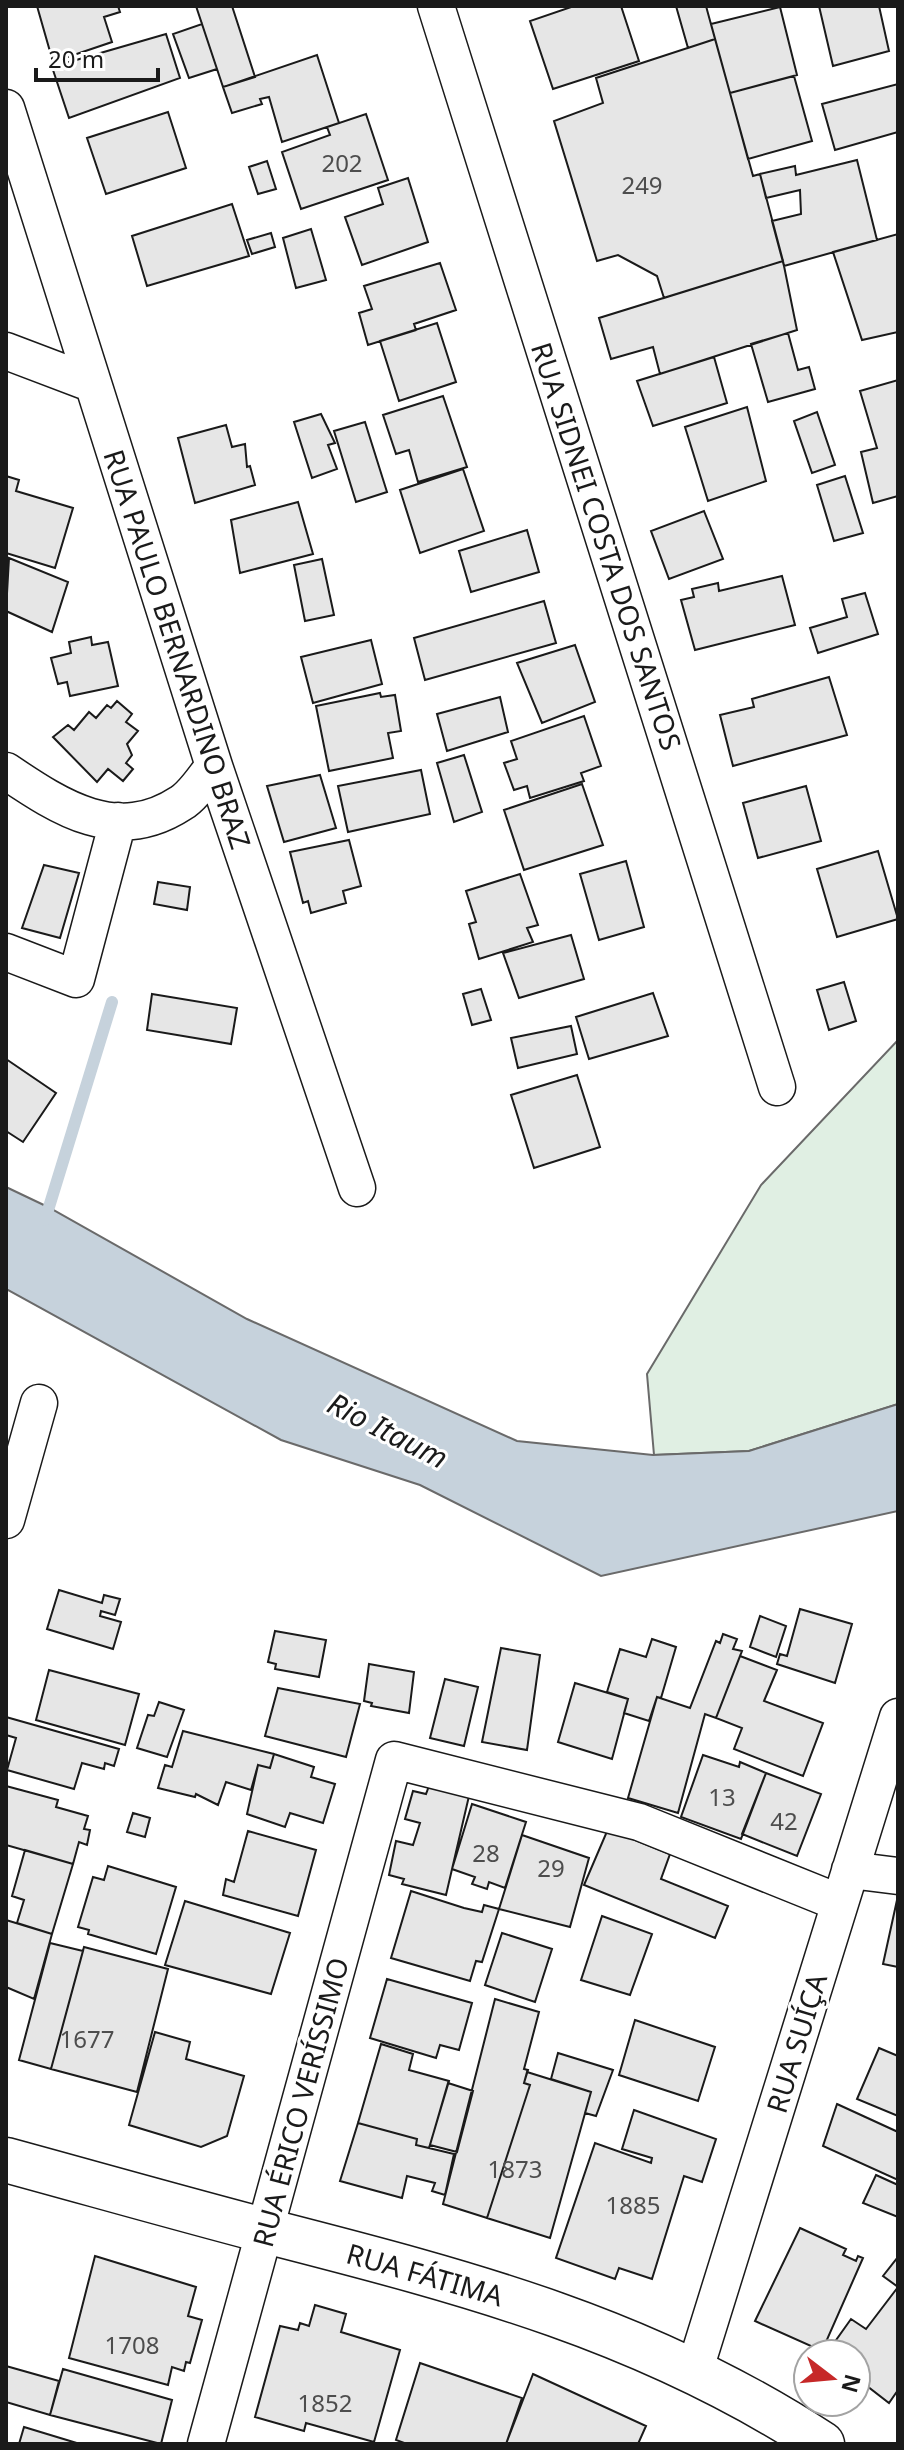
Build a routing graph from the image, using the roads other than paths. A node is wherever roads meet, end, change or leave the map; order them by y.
1 (436, 6) edge
2 (6, 108) edge
3 (6, 351) edge
4 (93, 384) junction
5 (214, 766) junction
6 (6, 771) edge
7 (118, 821) junction
8 (6, 952) edge
9 (777, 1087) dead end
10 (357, 1188) dead end
11 (39, 1403) dead end
12 (6, 1520) edge
13 (898, 1717) edge
14 (898, 1876) edge
15 (845, 1887) junction
16 (6, 2160) edge
17 (265, 2230) junction
18 (695, 2369) junction
19 (206, 2444) edge
20 (822, 2444) edge

1 - 9 street, RUA SIDNEI COSTA DOS SANTOS
2 - 4 street, RUA PAULO BERNARDINO BRAZ
3 - 4 street
4 - 5 street, RUA PAULO BERNARDINO BRAZ
5 - 7 street
5 - 10 street, RUA PAULO BERNARDINO BRAZ
6 - 7 street
7 - 8 street
11 - 12 street
13 - 15 street, RUA SUÍÇA
14 - 15 street
15 - 17 street, RUA ÉRICO VERÍSSIMO
15 - 18 street, RUA SUÍÇA
16 - 17 main road, RUA FÁTIMA
17 - 18 main road, RUA FÁTIMA
17 - 19 street, RUA ÉRICO VERÍSSIMO
18 - 20 main road, RUA FÁTIMA

